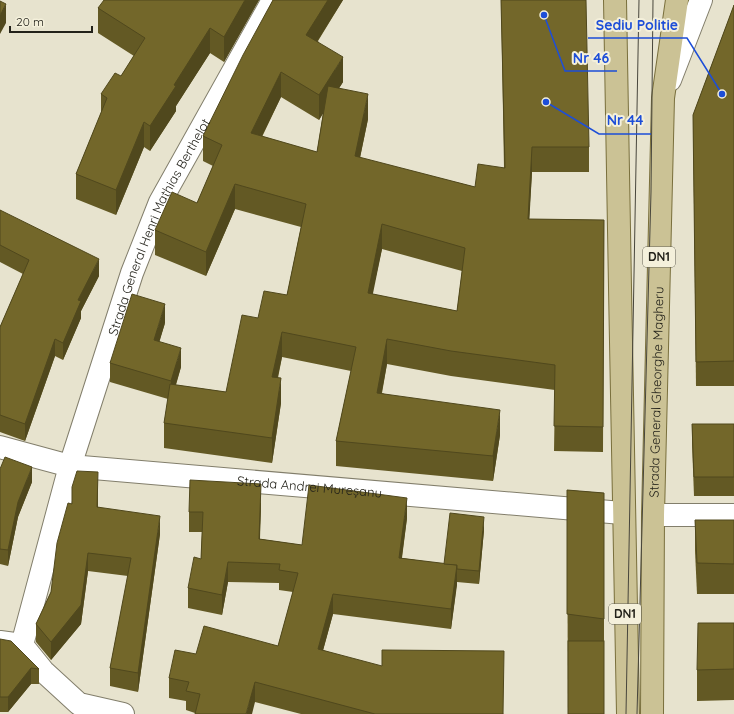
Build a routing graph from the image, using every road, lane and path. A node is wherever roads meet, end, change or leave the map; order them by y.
1 (273, 0) edge
2 (615, 0) edge
3 (677, 0) edge
4 (701, 0) edge
5 (663, 98) junction
6 (0, 447) edge
7 (70, 466) junction
8 (622, 513) junction
9 (653, 515) junction
10 (734, 515) edge
11 (0, 642) edge
12 (22, 645) junction
13 (123, 714) edge
14 (628, 714) edge
15 (652, 714) edge

1 - 7 street, Strada General Henri Mathias Berthelot
2 - 8 main road, DN1
3 - 5 main road, Strada General Gheorghe Magheru / DN1
4 - 5 street
5 - 9 main road, Strada General Gheorghe Magheru / DN1
6 - 7 street, Strada Andrei Mureșanu
7 - 8 street, Strada Andrei Mureșanu
7 - 12 street, Strada General Henri Mathias Berthelot
8 - 14 main road, DN1
9 - 10 street
9 - 15 main road, Strada General Gheorghe Magheru / DN1
11 - 12 street
12 - 13 street

